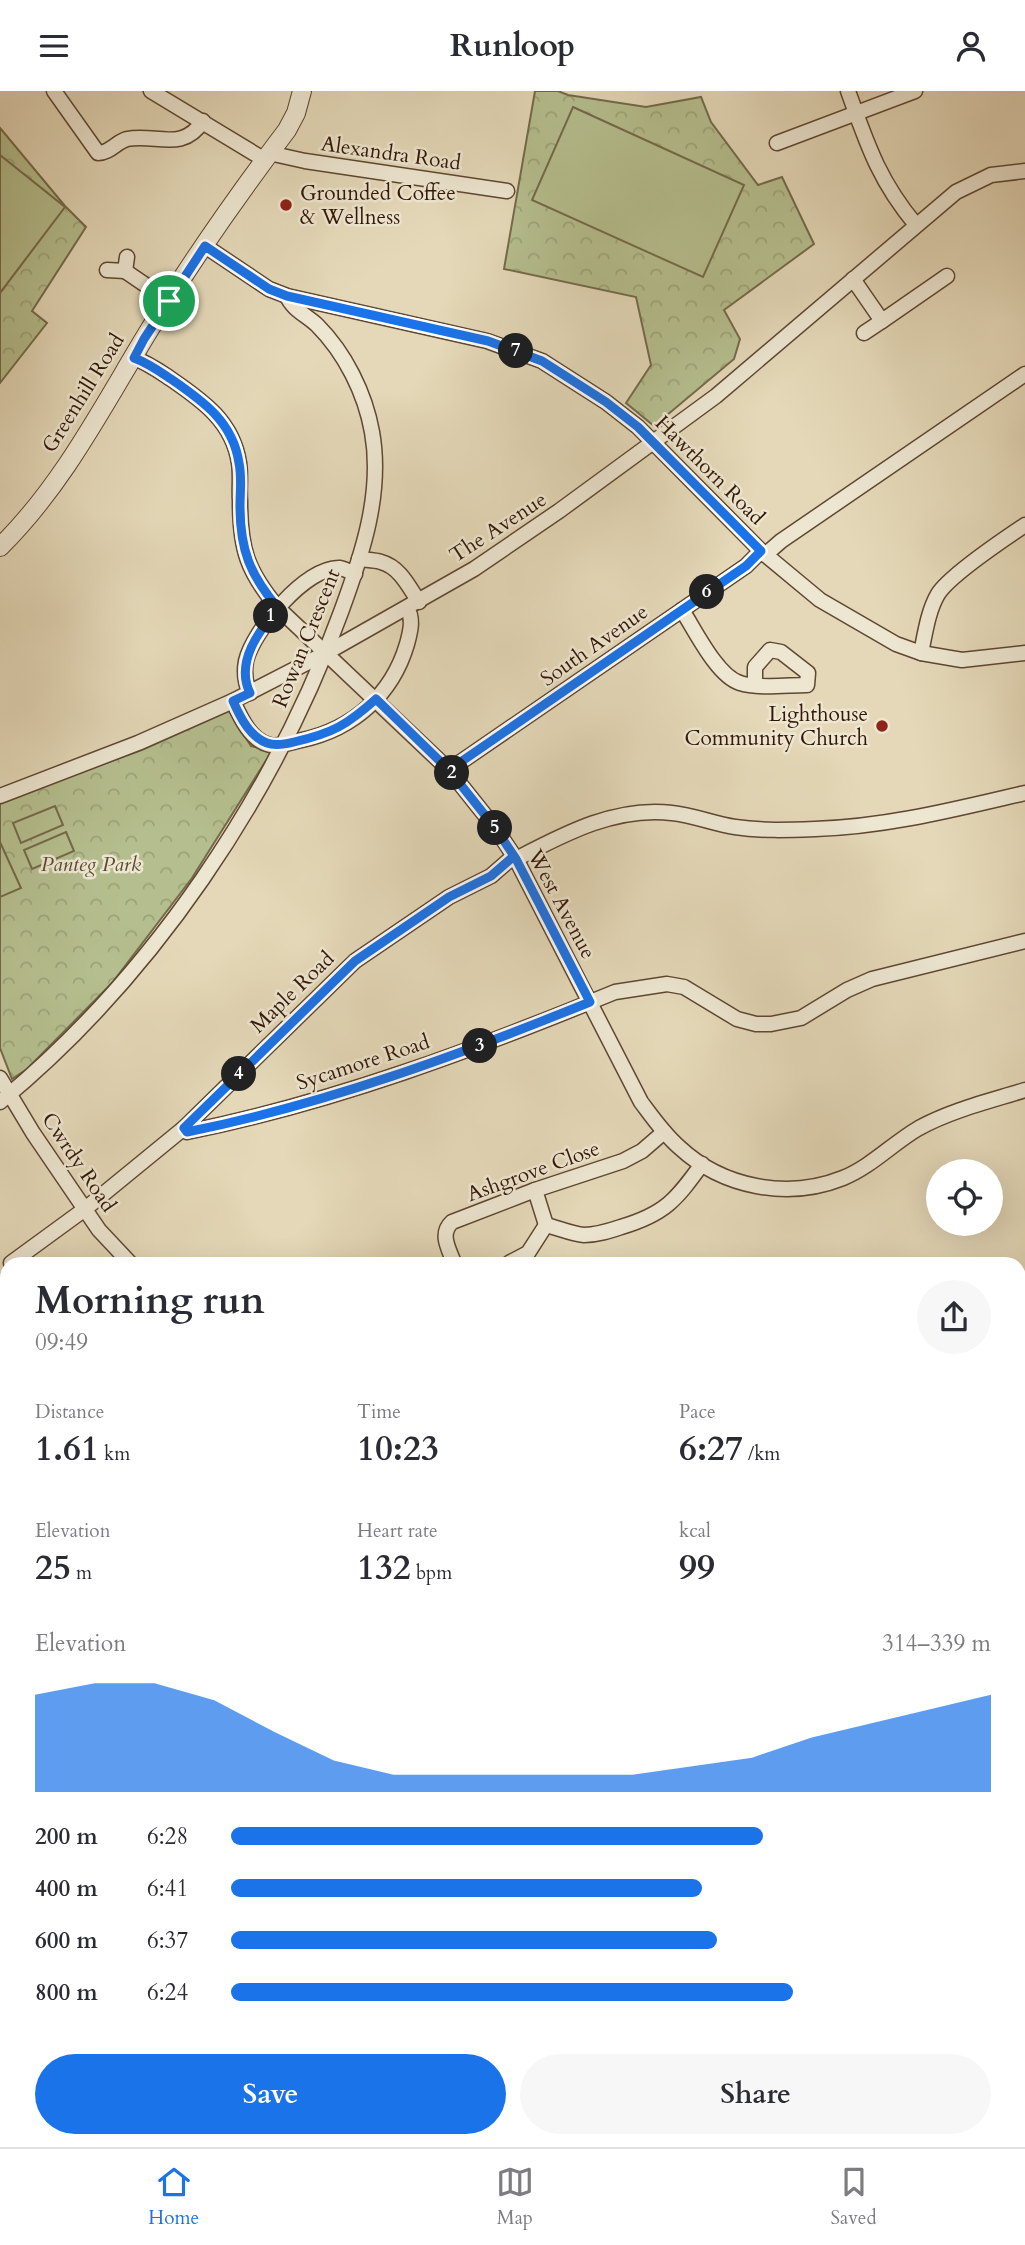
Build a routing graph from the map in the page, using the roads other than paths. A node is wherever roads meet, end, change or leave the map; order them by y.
1 (54, 91) edge
2 (151, 91) edge
3 (302, 91) edge
4 (848, 91) edge
5 (915, 91) edge
6 (856, 114) junction
7 (203, 121) junction
8 (778, 143) dead end
9 (267, 157) junction
10 (1025, 171) edge
11 (507, 191) dead end
12 (916, 225) junction
13 (205, 246) junction
14 (107, 270) dead end
15 (947, 277) dead end
16 (853, 279) junction
17 (287, 296) junction
18 (169, 301) junction
19 (882, 321) junction
20 (864, 333) dead end
21 (134, 358) junction
22 (1025, 373) edge
23 (652, 442) junction
24 (1025, 525) edge
25 (0, 547) edge
26 (763, 553) junction
27 (357, 567) junction
28 (413, 605) junction
29 (278, 608) junction
30 (682, 610) junction
31 (326, 653) junction
32 (921, 653) junction
33 (1025, 653) edge
34 (755, 685) junction
35 (250, 693) junction
36 (376, 699) junction
37 (233, 701) junction
38 (284, 744) junction
39 (449, 770) junction
40 (1025, 793) edge
41 (0, 796) edge
42 (515, 857) junction
43 (1025, 941) edge
44 (590, 1002) junction
45 (0, 1079) edge
46 (1025, 1090) edge
47 (5, 1098) edge
48 (184, 1128) junction
49 (664, 1132) junction
50 (702, 1164) junction
51 (535, 1190) junction
52 (85, 1209) junction
53 (546, 1225) junction
54 (20, 1257) edge
55 (124, 1257) edge
56 (452, 1257) edge
57 (520, 1257) edge

1 - 7 street
2 - 7 street, Alexandra Road
3 - 9 street, Greenhill Road
4 - 6 street
5 - 6 street
6 - 8 street
6 - 12 street
7 - 9 street, Alexandra Road
9 - 11 street, Alexandra Road
9 - 13 street, Greenhill Road
10 - 12 street, The Avenue
12 - 16 street, The Avenue
13 - 17 street, Hawthorn Road
13 - 18 street, Greenhill Road
14 - 18 street
15 - 19 street
16 - 19 street
16 - 23 street, The Avenue
17 - 23 street, Hawthorn Road
17 - 27 street, Rowan Crescent
18 - 21 street, Greenhill Road
19 - 20 street
21 - 25 street, Greenhill Road
21 - 29 street, West Avenue
22 - 26 street, South Avenue
23 - 26 street, Hawthorn Road
23 - 28 street, The Avenue
24 - 32 street
26 - 30 street, South Avenue
26 - 32 street, Hawthorn Road
27 - 28 street
27 - 29 street
27 - 31 street, Rowan Crescent
28 - 31 street, The Avenue
28 - 36 street
29 - 31 street, West Avenue
29 - 35 street
30 - 34 street
30 - 39 street, South Avenue
31 - 35 street, The Avenue
31 - 36 street, West Avenue
31 - 38 street, Rowan Crescent
32 - 33 street, Hawthorn Road
34 - 34 street
35 - 37 street, The Avenue
36 - 38 street
36 - 39 street, West Avenue
37 - 38 street
37 - 41 street, The Avenue
38 - 47 street, Rowan Crescent
39 - 42 street, West Avenue
40 - 42 street, Maple Road
42 - 44 street, West Avenue
42 - 48 street, Maple Road
43 - 44 street, Sycamore Road
44 - 48 street, Sycamore Road
44 - 49 street, West Avenue
45 - 47 street, Cwrdy Road
46 - 50 street, West Avenue
47 - 52 street, Cwrdy Road
48 - 52 street, Maple Road
49 - 50 street, West Avenue
49 - 51 street, Ashgrove Close
50 - 53 street
51 - 53 street
51 - 56 street, Ashgrove Close
52 - 54 street, Maple Road
52 - 55 street, Cwrdy Road
53 - 57 street

